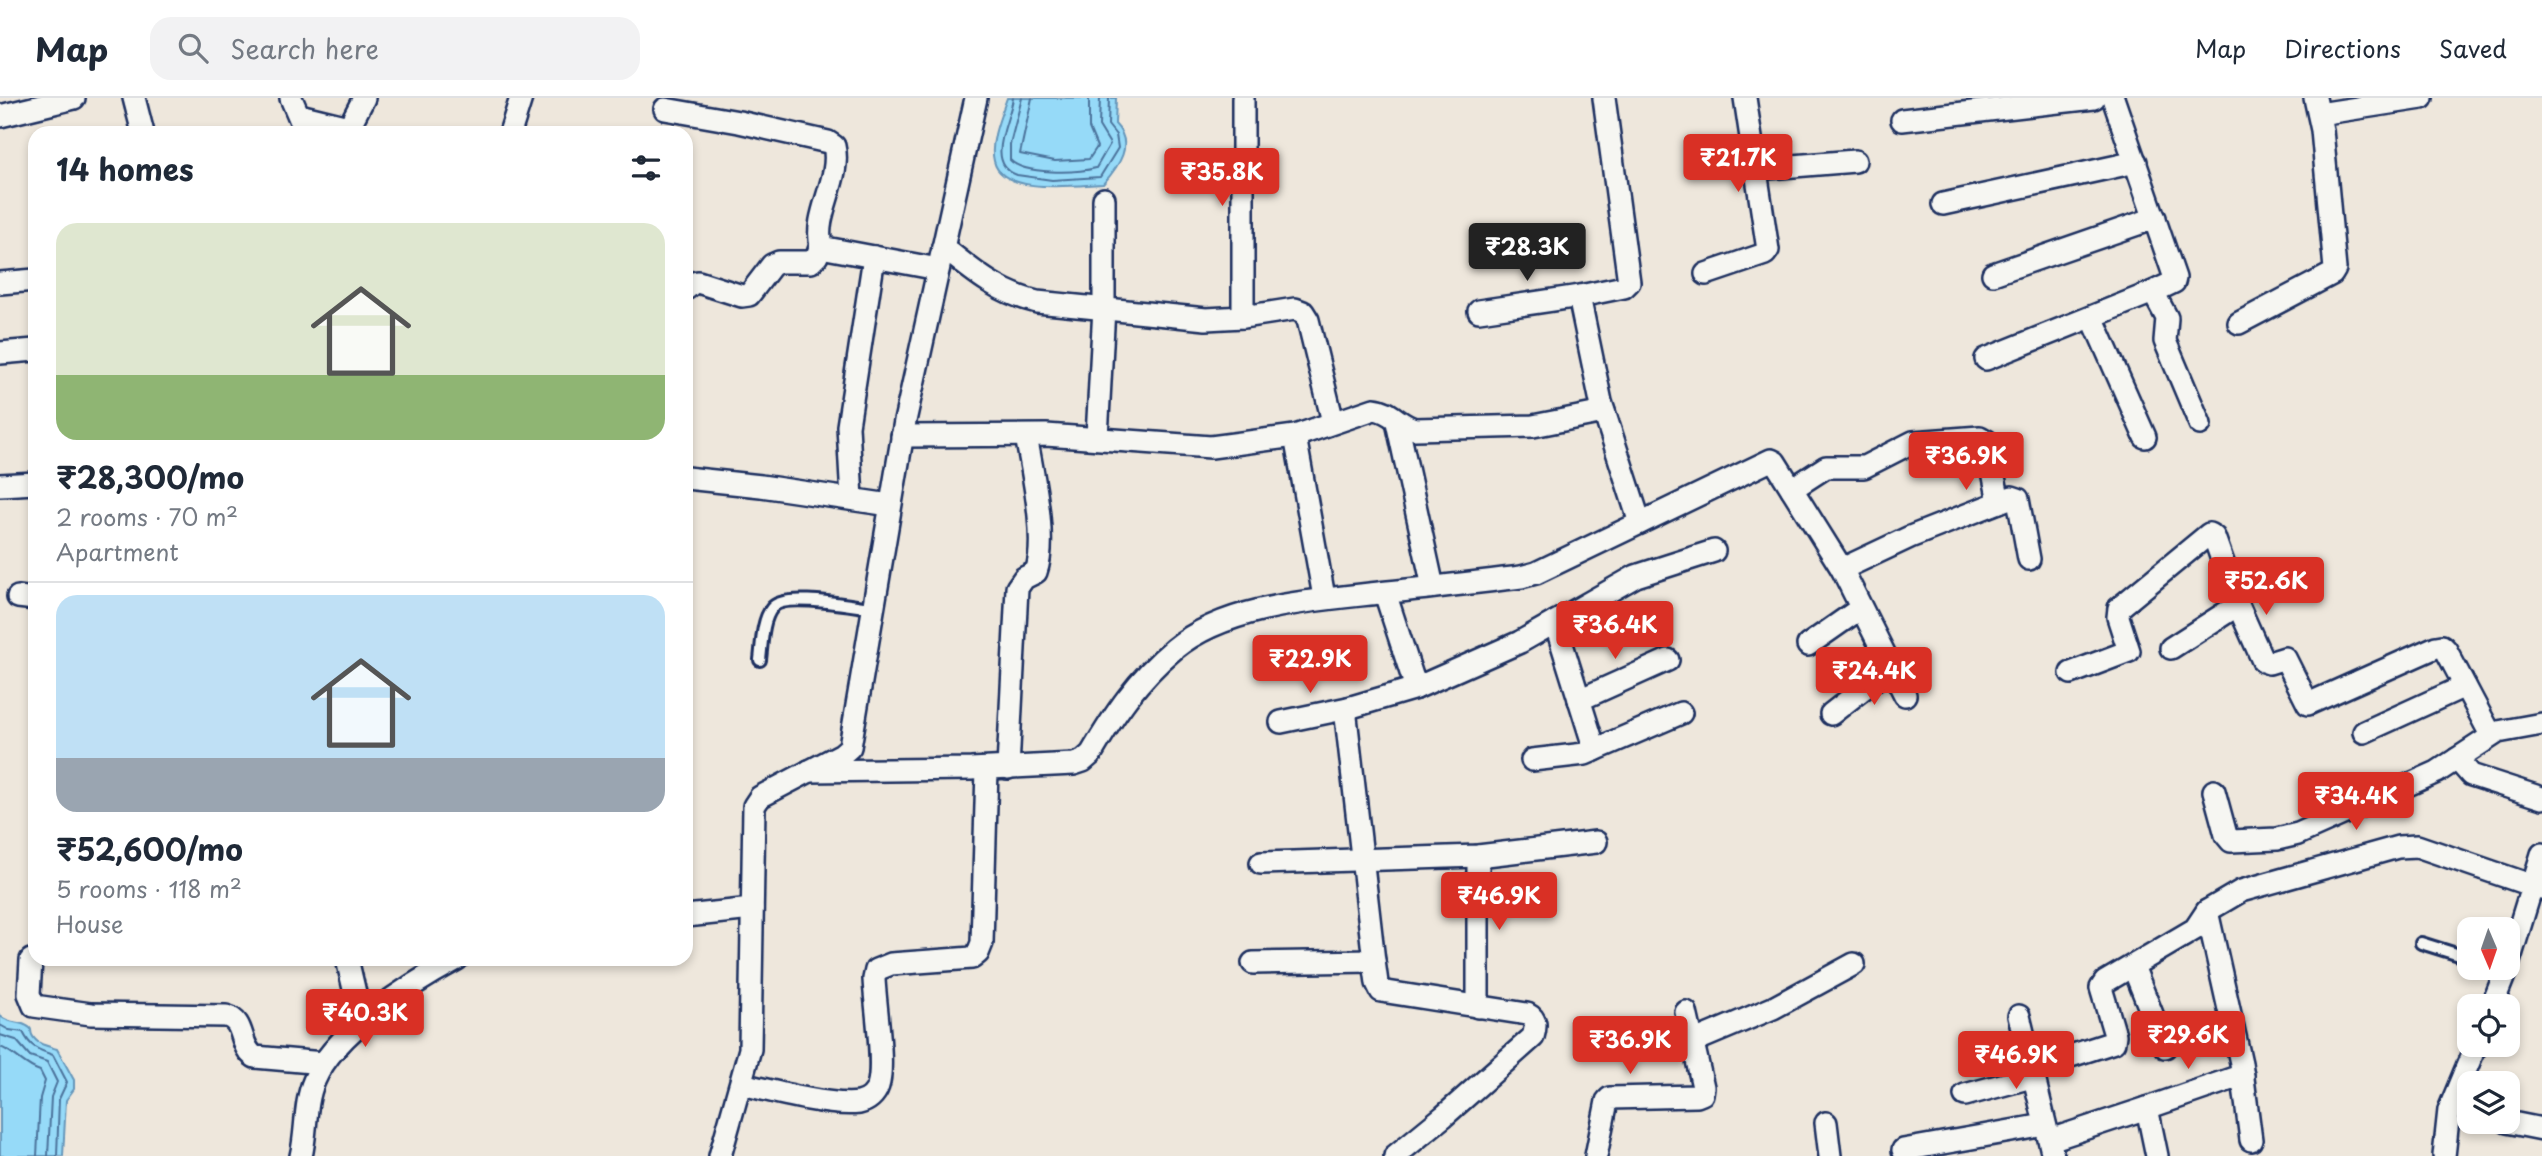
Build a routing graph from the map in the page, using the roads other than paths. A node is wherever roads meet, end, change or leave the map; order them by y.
1 (74, 98) edge
2 (134, 98) edge
3 (364, 98) edge
4 (521, 98) edge
5 (976, 98) edge
6 (1243, 98) edge
7 (1604, 98) edge
8 (1745, 98) edge
9 (2094, 98) edge
10 (2113, 98) edge
11 (2422, 98) edge
12 (2317, 106) edge
13 (665, 109) dead end
14 (299, 116) edge
15 (0, 117) edge
16 (1902, 120) dead end
17 (142, 126) edge
18 (512, 126) edge
19 (1855, 161) dead end
20 (2136, 162) junction
21 (1756, 169) junction
22 (1104, 199) dead end
23 (1943, 204) dead end
24 (2155, 218) junction
25 (821, 245) junction
26 (943, 247) junction
27 (874, 257) junction
28 (938, 269) junction
29 (1706, 274) dead end
30 (1993, 274) dead end
31 (28, 281) edge
32 (0, 283) edge
33 (693, 283) edge
34 (2153, 292) junction
35 (1580, 296) junction
36 (1104, 308) junction
37 (1479, 311) dead end
38 (1243, 317) junction
39 (2092, 317) junction
40 (2239, 323) dead end
41 (28, 351) edge
42 (0, 353) edge
43 (1986, 359) dead end
44 (1604, 412) junction
45 (1333, 422) junction
46 (1397, 422) junction
47 (2200, 424) dead end
48 (902, 436) junction
49 (1026, 436) junction
50 (1295, 436) junction
51 (2145, 437) dead end
52 (1097, 438) junction
53 (693, 479) edge
54 (28, 483) edge
55 (0, 485) edge
56 (1792, 489) junction
57 (852, 499) junction
58 (1999, 502) junction
59 (890, 505) junction
60 (1640, 523) junction
61 (1714, 551) dead end
62 (2029, 558) dead end
63 (1842, 569) junction
64 (1433, 587) junction
65 (1385, 593) junction
66 (1324, 597) junction
67 (2238, 605) junction
68 (872, 608) junction
69 (1861, 608) junction
70 (1555, 622) junction
71 (1808, 645) dead end
72 (2171, 648) dead end
73 (760, 660) dead end
74 (1668, 660) dead end
75 (1891, 667) junction
76 (2071, 673) dead end
77 (2466, 686) junction
78 (1416, 688) junction
79 (1905, 695) dead end
80 (1579, 700) junction
81 (1348, 708) junction
82 (1682, 713) dead end
83 (1830, 714) dead end
84 (1281, 722) dead end
85 (2542, 724) edge
86 (2364, 732) dead end
87 (2491, 735) junction
88 (1595, 750) junction
89 (2457, 759) junction
90 (1532, 760) dead end
91 (997, 768) junction
92 (808, 771) junction
93 (2214, 791) dead end
94 (2542, 798) edge
95 (1596, 842) dead end
96 (2542, 854) edge
97 (1478, 856) junction
98 (1363, 861) junction
99 (1261, 863) dead end
100 (2537, 887) edge
101 (752, 909) junction
102 (2207, 911) junction
103 (693, 915) edge
104 (2520, 930) edge
105 (2421, 943) dead end
106 (2457, 954) edge
107 (1374, 961) junction
108 (1253, 963) dead end
109 (1854, 964) dead end
110 (30, 966) edge
111 (349, 966) edge
112 (446, 966) edge
113 (2133, 966) junction
114 (1478, 1007) junction
115 (1686, 1012) dead end
116 (2019, 1016) dead end
117 (362, 1023) junction
118 (1692, 1042) junction
119 (2165, 1047) dead end
120 (323, 1063) junction
121 (2034, 1072) junction
122 (2243, 1075) junction
123 (742, 1084) junction
124 (1965, 1095) dead end
125 (2147, 1108) junction
126 (2457, 1118) edge
127 (1826, 1124) dead end
128 (2520, 1125) edge
129 (2542, 1129) edge
130 (2049, 1140) edge
131 (2250, 1140) dead end
132 (1903, 1150) dead end
133 (301, 1156) edge
134 (720, 1156) edge
135 (1395, 1156) edge
136 (1596, 1156) edge
137 (1830, 1156) edge
138 (2157, 1156) edge
139 (2444, 1156) edge

1 - 15 street
2 - 17 street
3 - 14 street
4 - 18 street
5 - 26 street
6 - 38 street
7 - 35 street
8 - 21 street
9 - 16 street
10 - 20 street
11 - 12 street
12 - 40 street
13 - 25 street
19 - 21 street
20 - 23 street
20 - 24 street
21 - 29 street
22 - 36 street
24 - 30 street
24 - 34 street
25 - 27 street
25 - 33 street
26 - 28 street
26 - 36 street
27 - 28 street
27 - 57 street
28 - 48 street
31 - 32 street
34 - 39 street
34 - 47 street
35 - 37 street
35 - 44 street
36 - 38 street
36 - 52 street
38 - 45 street
39 - 43 street
39 - 51 street
41 - 42 street
44 - 46 street
44 - 60 street
45 - 46 street
45 - 50 street
46 - 64 street
48 - 49 street
48 - 59 street
49 - 52 street
49 - 91 street
50 - 52 street
50 - 66 street
53 - 57 street
54 - 55 street
56 - 58 street
56 - 60 street
56 - 63 street
57 - 59 street
58 - 62 street
58 - 63 street
59 - 68 street
60 - 64 street
61 - 70 street
63 - 69 street
64 - 65 street
65 - 66 street
65 - 78 street
66 - 91 street
67 - 72 street
67 - 76 street
67 - 77 street
68 - 73 lane
68 - 92 street
69 - 71 street
69 - 75 street
70 - 78 street
70 - 80 street
74 - 80 street
75 - 79 street
75 - 83 street
77 - 86 street
77 - 87 street
78 - 81 street
80 - 88 street
81 - 84 street
81 - 98 street
82 - 88 street
85 - 87 street
87 - 89 street
88 - 90 street
89 - 93 street
89 - 94 street
91 - 92 street
91 - 123 street
92 - 101 street
95 - 97 street
96 - 100 street
97 - 98 street
97 - 114 street
98 - 99 street
98 - 107 street
100 - 102 street
100 - 104 street
101 - 103 street
101 - 123 street
102 - 113 street
102 - 122 street
105 - 106 lane
107 - 108 street
107 - 114 street
109 - 118 street
110 - 120 street
111 - 117 street
112 - 117 street
113 - 119 street
113 - 121 street
114 - 135 street
115 - 118 street
116 - 121 street
117 - 120 street
118 - 136 street
120 - 133 street
121 - 124 street
121 - 130 street
122 - 125 street
122 - 131 street
123 - 134 street
125 - 130 street
125 - 138 street
126 - 139 street
127 - 137 street
128 - 129 street
130 - 132 street

